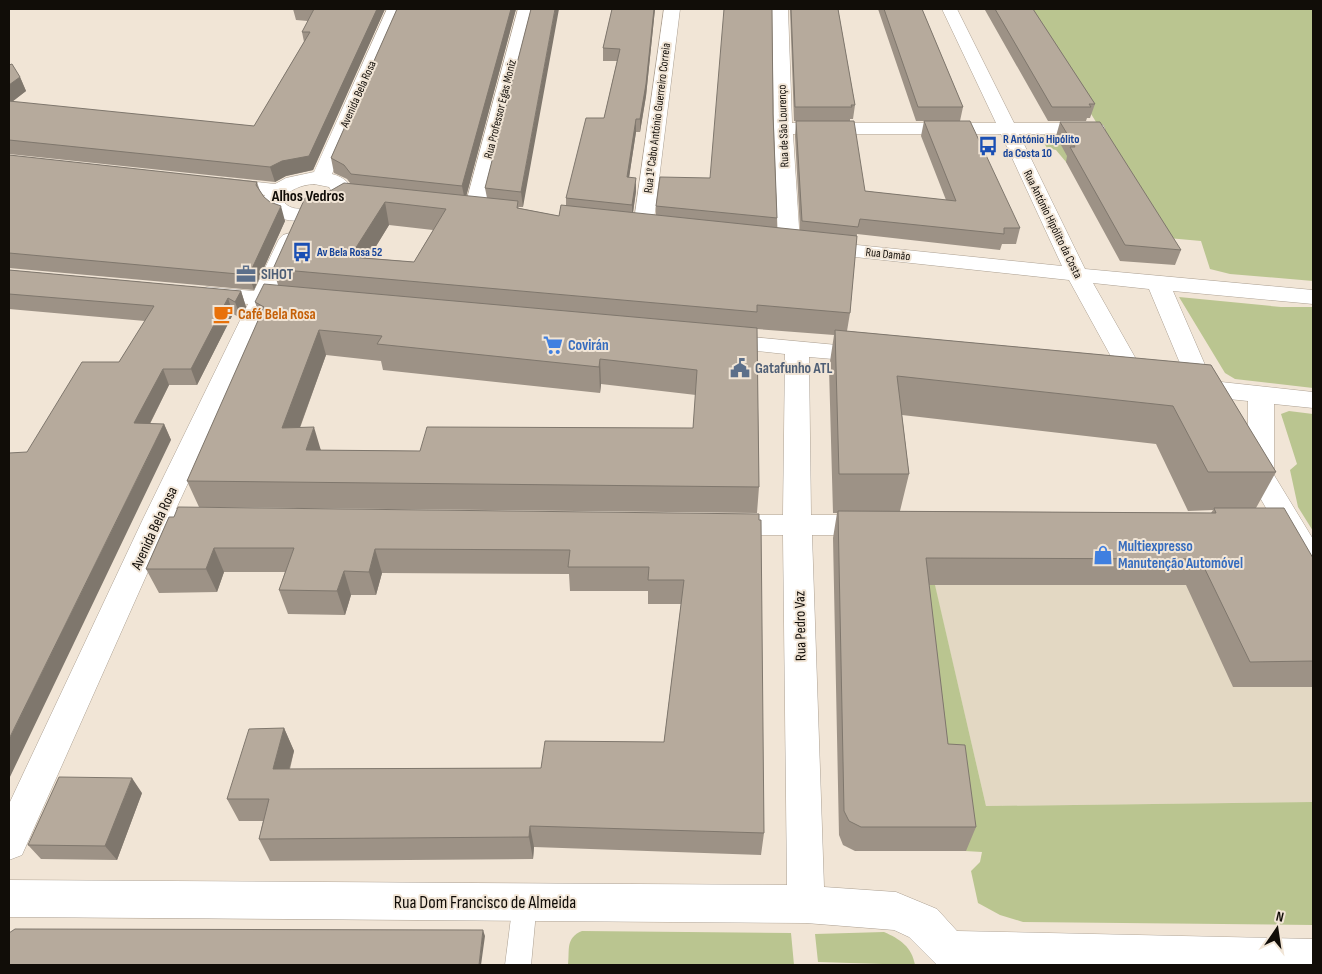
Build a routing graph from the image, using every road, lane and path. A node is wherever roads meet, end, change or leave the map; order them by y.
1 (395, 9) edge
2 (526, 9) edge
3 (672, 9) edge
4 (780, 9) edge
5 (950, 9) edge
6 (783, 128) junction
7 (1006, 129) junction
8 (1100, 129) edge
9 (321, 178) junction
10 (204, 182) edge
11 (278, 190) junction
12 (475, 210) edge
13 (301, 214) junction
14 (643, 228) edge
15 (779, 242) joint
16 (1077, 274) junction
17 (1158, 283) junction
18 (185, 292) edge
19 (1313, 296) edge
20 (263, 299) junction
21 (312, 303) edge
22 (698, 339) edge
23 (797, 348) junction
24 (894, 358) edge
25 (1108, 379) edge
26 (1152, 384) junction
27 (1203, 388) junction
28 (1261, 395) junction
29 (1313, 400) edge
30 (1218, 412) edge
31 (1234, 435) edge
32 (1261, 474) junction
33 (157, 519) junction
34 (226, 520) edge
35 (1261, 522) edge
36 (1289, 522) junction
37 (699, 525) edge
38 (903, 525) edge
39 (797, 526) junction
40 (1313, 564) edge
41 (11, 833) edge
42 (9, 899) edge
43 (525, 902) junction
44 (806, 904) junction
45 (949, 957) edge
46 (1313, 959) edge
47 (518, 965) edge

1 - 9 street, Avenida Bela Rosa
2 - 12 street, Rua Professor Egas Moniz
3 - 14 street, Rua 1º Cabo António Guerreiro Correia
4 - 6 street, Rua de São Lourenço
5 - 7 street, Rua António Hipólito da Costa
6 - 7 street
6 - 15 street, Rua de São Lourenço
7 - 8 street
7 - 16 street, Rua António Hipólito da Costa
9 - 11 street
9 - 13 street
10 - 11 street
11 - 13 street
13 - 20 street, Avenida Bela Rosa
15 - 16 street, Rua Damão
16 - 17 street, Rua Damão
16 - 26 street, Rua António Hipólito da Costa
17 - 19 street, Rua Damão
17 - 27 street
18 - 20 street
20 - 21 street
20 - 33 street, Avenida Bela Rosa
22 - 23 street
23 - 24 street
23 - 39 street, Rua Pedro Vaz
25 - 26 street
26 - 27 street
27 - 28 street
27 - 30 street
28 - 29 street
28 - 32 street
31 - 32 street
32 - 36 street
33 - 34 street
33 - 41 street, Avenida Bela Rosa
35 - 36 street
36 - 40 street
37 - 39 street
38 - 39 street
39 - 44 street, Rua Pedro Vaz
42 - 43 street, Rua Dom Francisco de Almeida
43 - 44 street, Rua Dom Francisco de Almeida
43 - 47 lane
44 - 45 street, Rua Dom Francisco de Almeida
45 - 46 street

